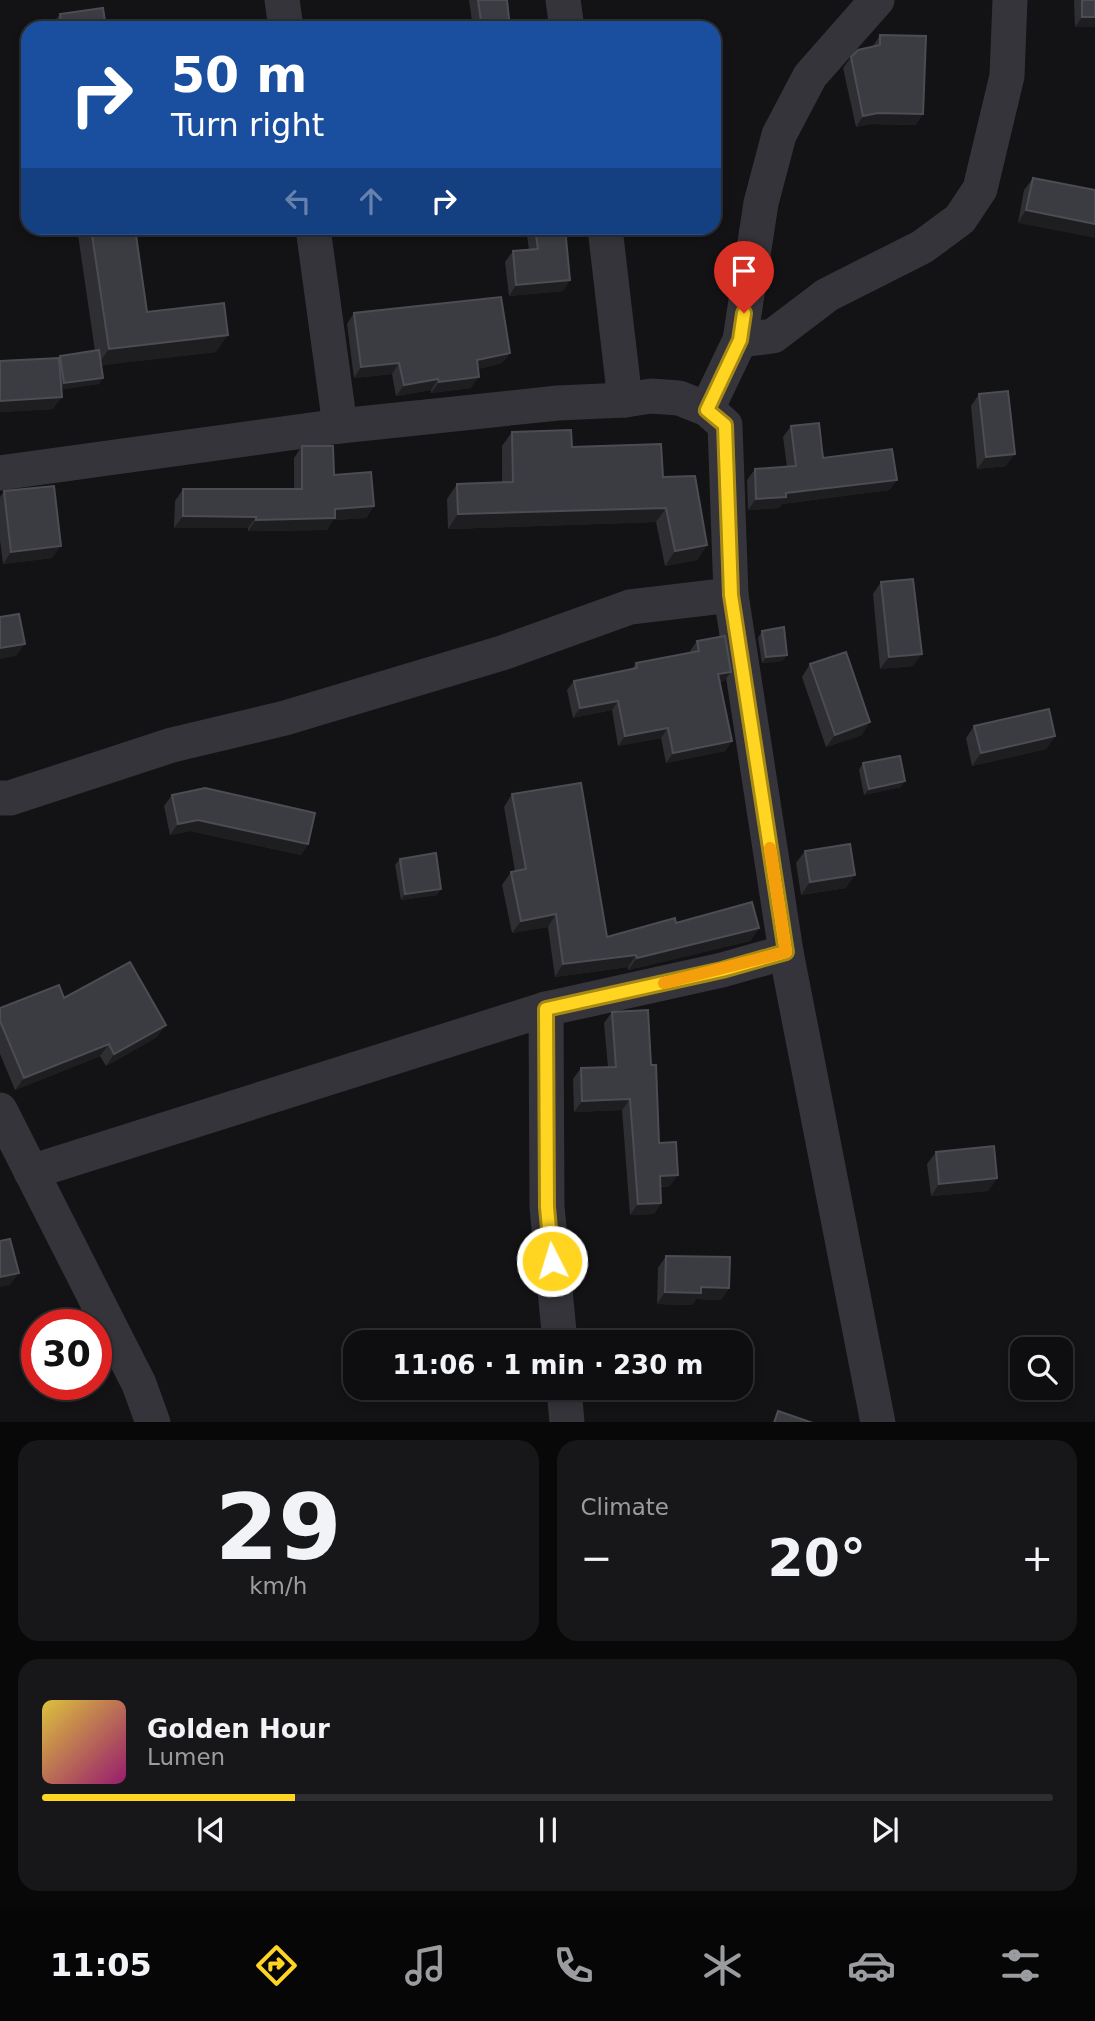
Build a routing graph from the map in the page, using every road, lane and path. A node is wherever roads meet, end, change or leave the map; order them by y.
1 (282, 0) edge
2 (563, 0) edge
3 (877, 0) edge
4 (1010, 0) edge
5 (285, 21) edge
6 (566, 21) edge
7 (314, 235) edge
8 (606, 235) edge
9 (740, 340) junction
10 (625, 400) junction
11 (707, 410) junction
12 (340, 426) junction
13 (0, 472) edge
14 (731, 595) junction
15 (0, 798) edge
16 (786, 952) junction
17 (546, 1009) junction
18 (0, 1110) edge
19 (31, 1172) junction
20 (559, 1330) edge
21 (565, 1400) edge
22 (153, 1422) edge
23 (567, 1422) edge
24 (878, 1422) edge

1 - 5 street
2 - 6 street
3 - 9 street
4 - 9 street
7 - 12 street
8 - 10 street
9 - 11 street
10 - 11 street
10 - 12 street
11 - 14 street
12 - 13 street
14 - 15 street
14 - 16 street
16 - 17 street
16 - 24 street
17 - 19 street
17 - 20 street
18 - 19 street
19 - 22 street
21 - 23 street

